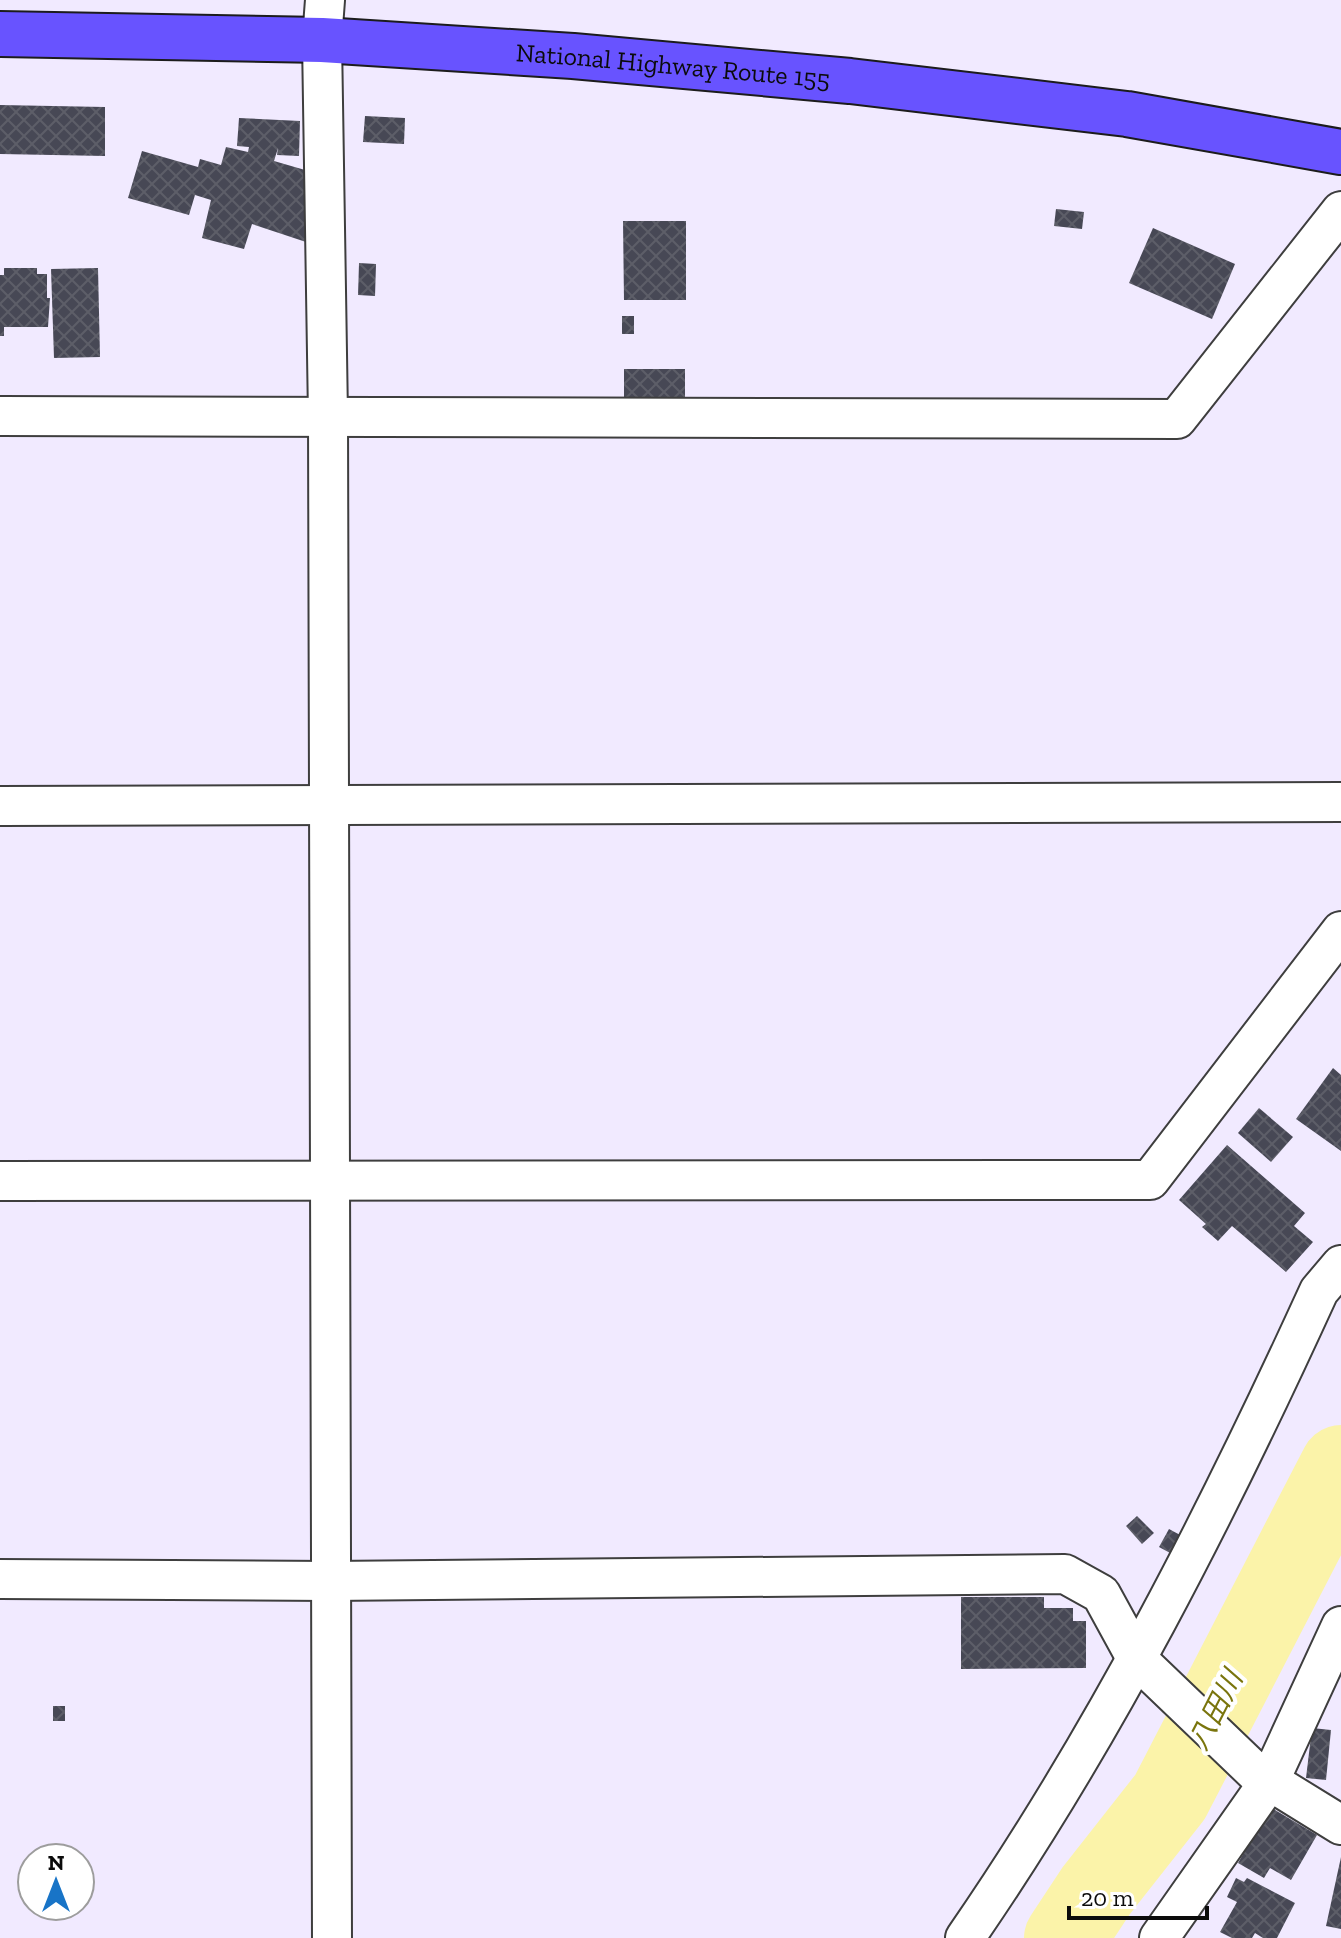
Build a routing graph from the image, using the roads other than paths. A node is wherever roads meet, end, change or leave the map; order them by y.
1 (324, 20) edge
2 (0, 34) edge
3 (1341, 152) edge
4 (1341, 211) edge
5 (0, 416) edge
6 (328, 416) junction
7 (1341, 802) edge
8 (0, 806) edge
9 (330, 807) junction
10 (1341, 931) edge
11 (0, 1181) edge
12 (331, 1182) junction
13 (1341, 1265) edge
14 (0, 1579) edge
15 (330, 1581) junction
16 (1341, 1626) edge
17 (1140, 1662) junction
18 (1262, 1776) junction
19 (1341, 1825) edge
20 (332, 1938) edge
21 (965, 1938) edge
22 (1159, 1938) edge

1 - 2 highway, National Highway Route 155
1 - 3 highway, National Highway Route 155
1 - 6 street
4 - 6 street
5 - 6 street
6 - 9 street
7 - 9 street
8 - 9 street
9 - 12 street
10 - 12 street
11 - 12 street
12 - 15 street
13 - 17 street
14 - 15 street
15 - 17 street
15 - 20 street
16 - 18 street
17 - 18 street
17 - 21 street
18 - 19 street
18 - 22 street

